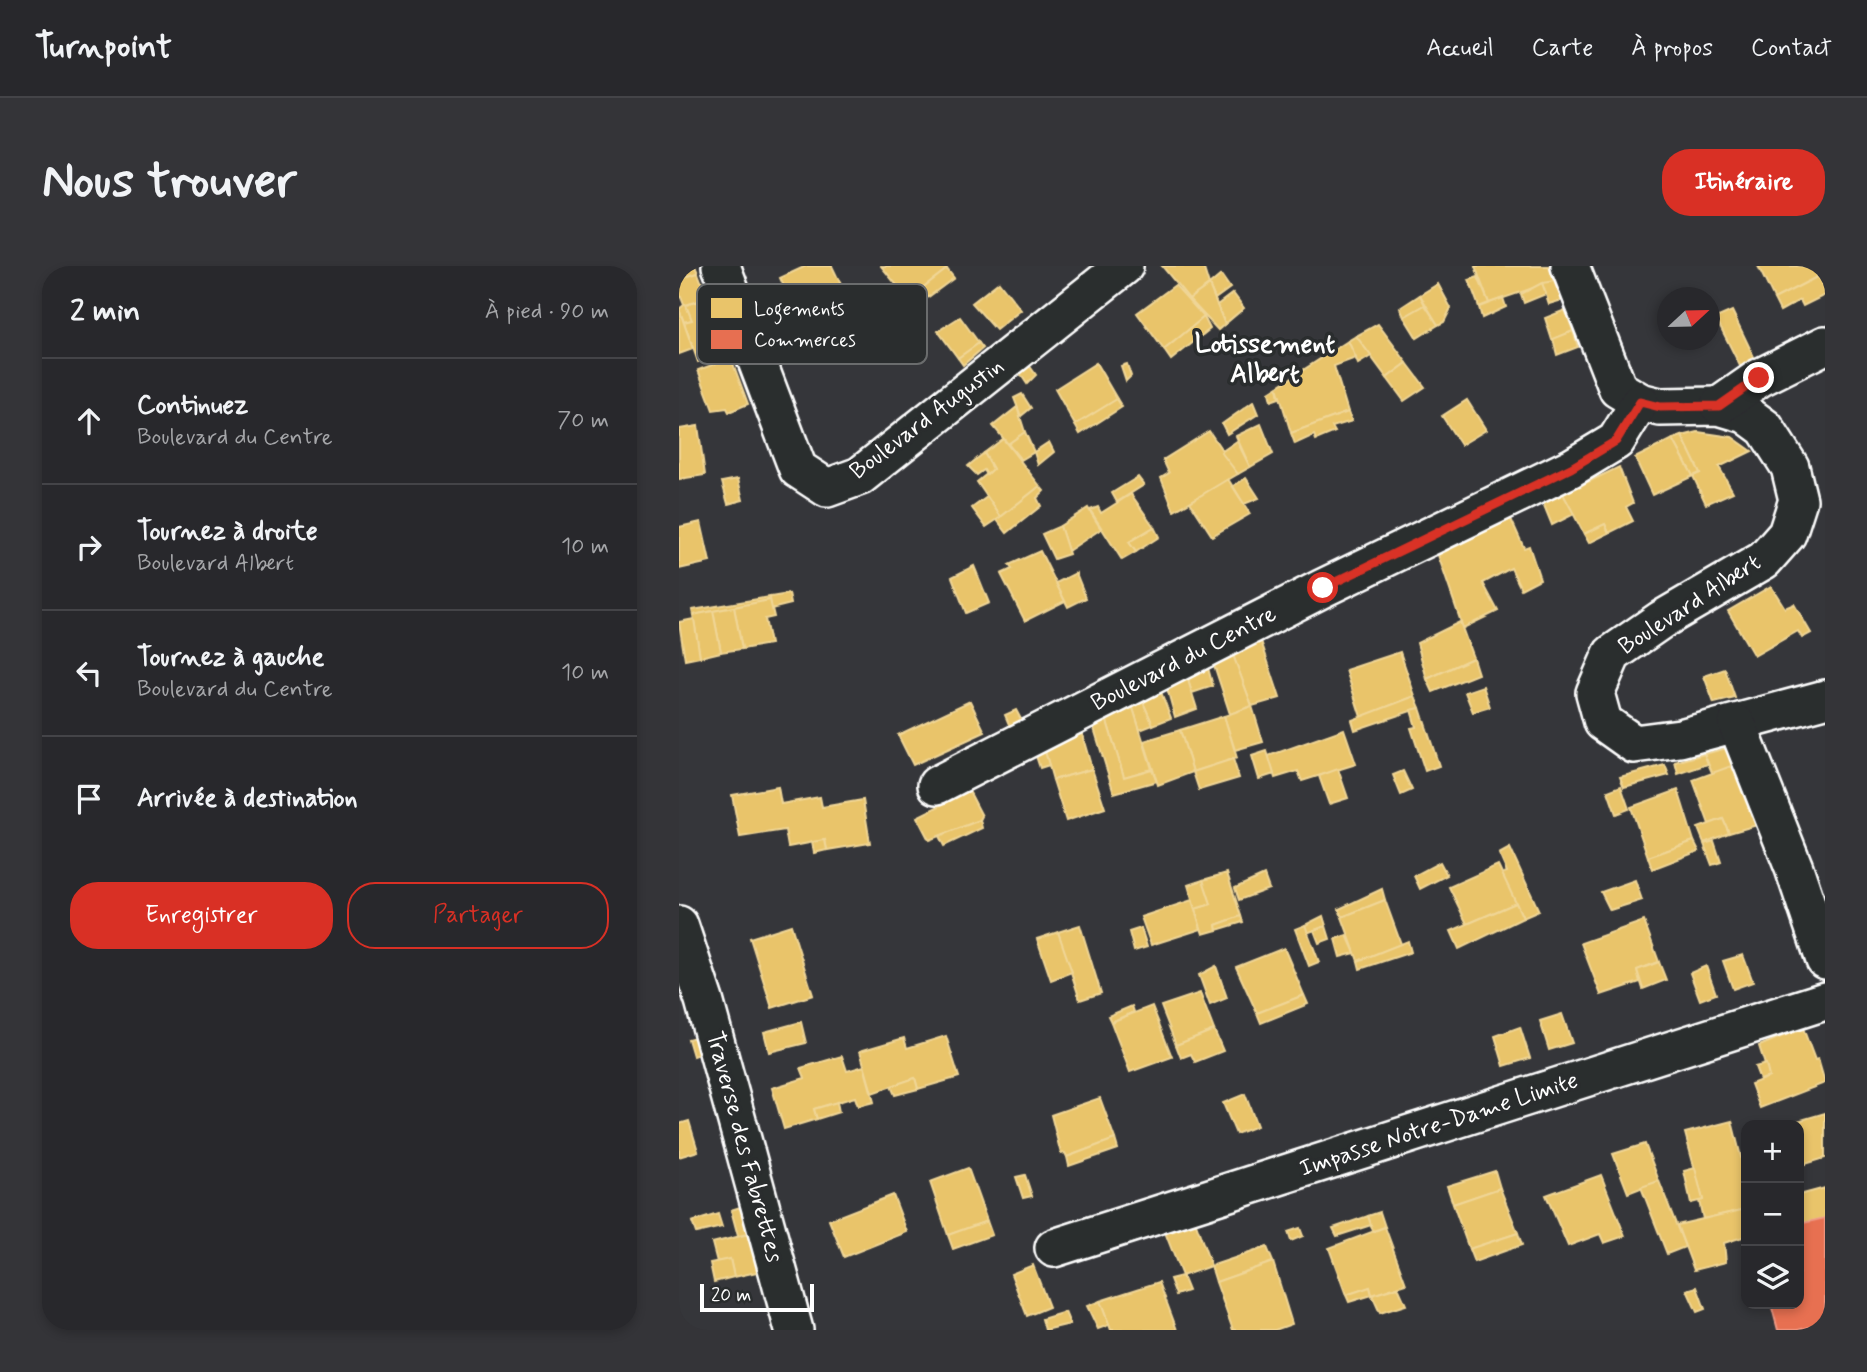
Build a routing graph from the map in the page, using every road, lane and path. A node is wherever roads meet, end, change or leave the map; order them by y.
1 (721, 266) edge
2 (1124, 266) edge
3 (1570, 266) edge
4 (728, 284) edge
5 (1825, 345) edge
6 (758, 364) edge
7 (1640, 402) junction
8 (1719, 406) junction
9 (1825, 699) edge
10 (1737, 724) junction
11 (937, 785) dead end
12 (679, 925) edge
13 (1825, 960) edge
14 (1825, 1000) edge
15 (1054, 1248) dead end
16 (794, 1330) edge

1 - 4 street, Boulevard Augustin
2 - 6 street, Boulevard Augustin
3 - 7 street
5 - 8 street
7 - 8 street, Boulevard Albert
7 - 11 street, Boulevard du Centre
8 - 10 street, Boulevard Albert
9 - 10 street, Boulevard Albert
10 - 13 street
12 - 16 street, Traverse des Fabrettes
14 - 15 street, Impasse Notre-Dame Limite

